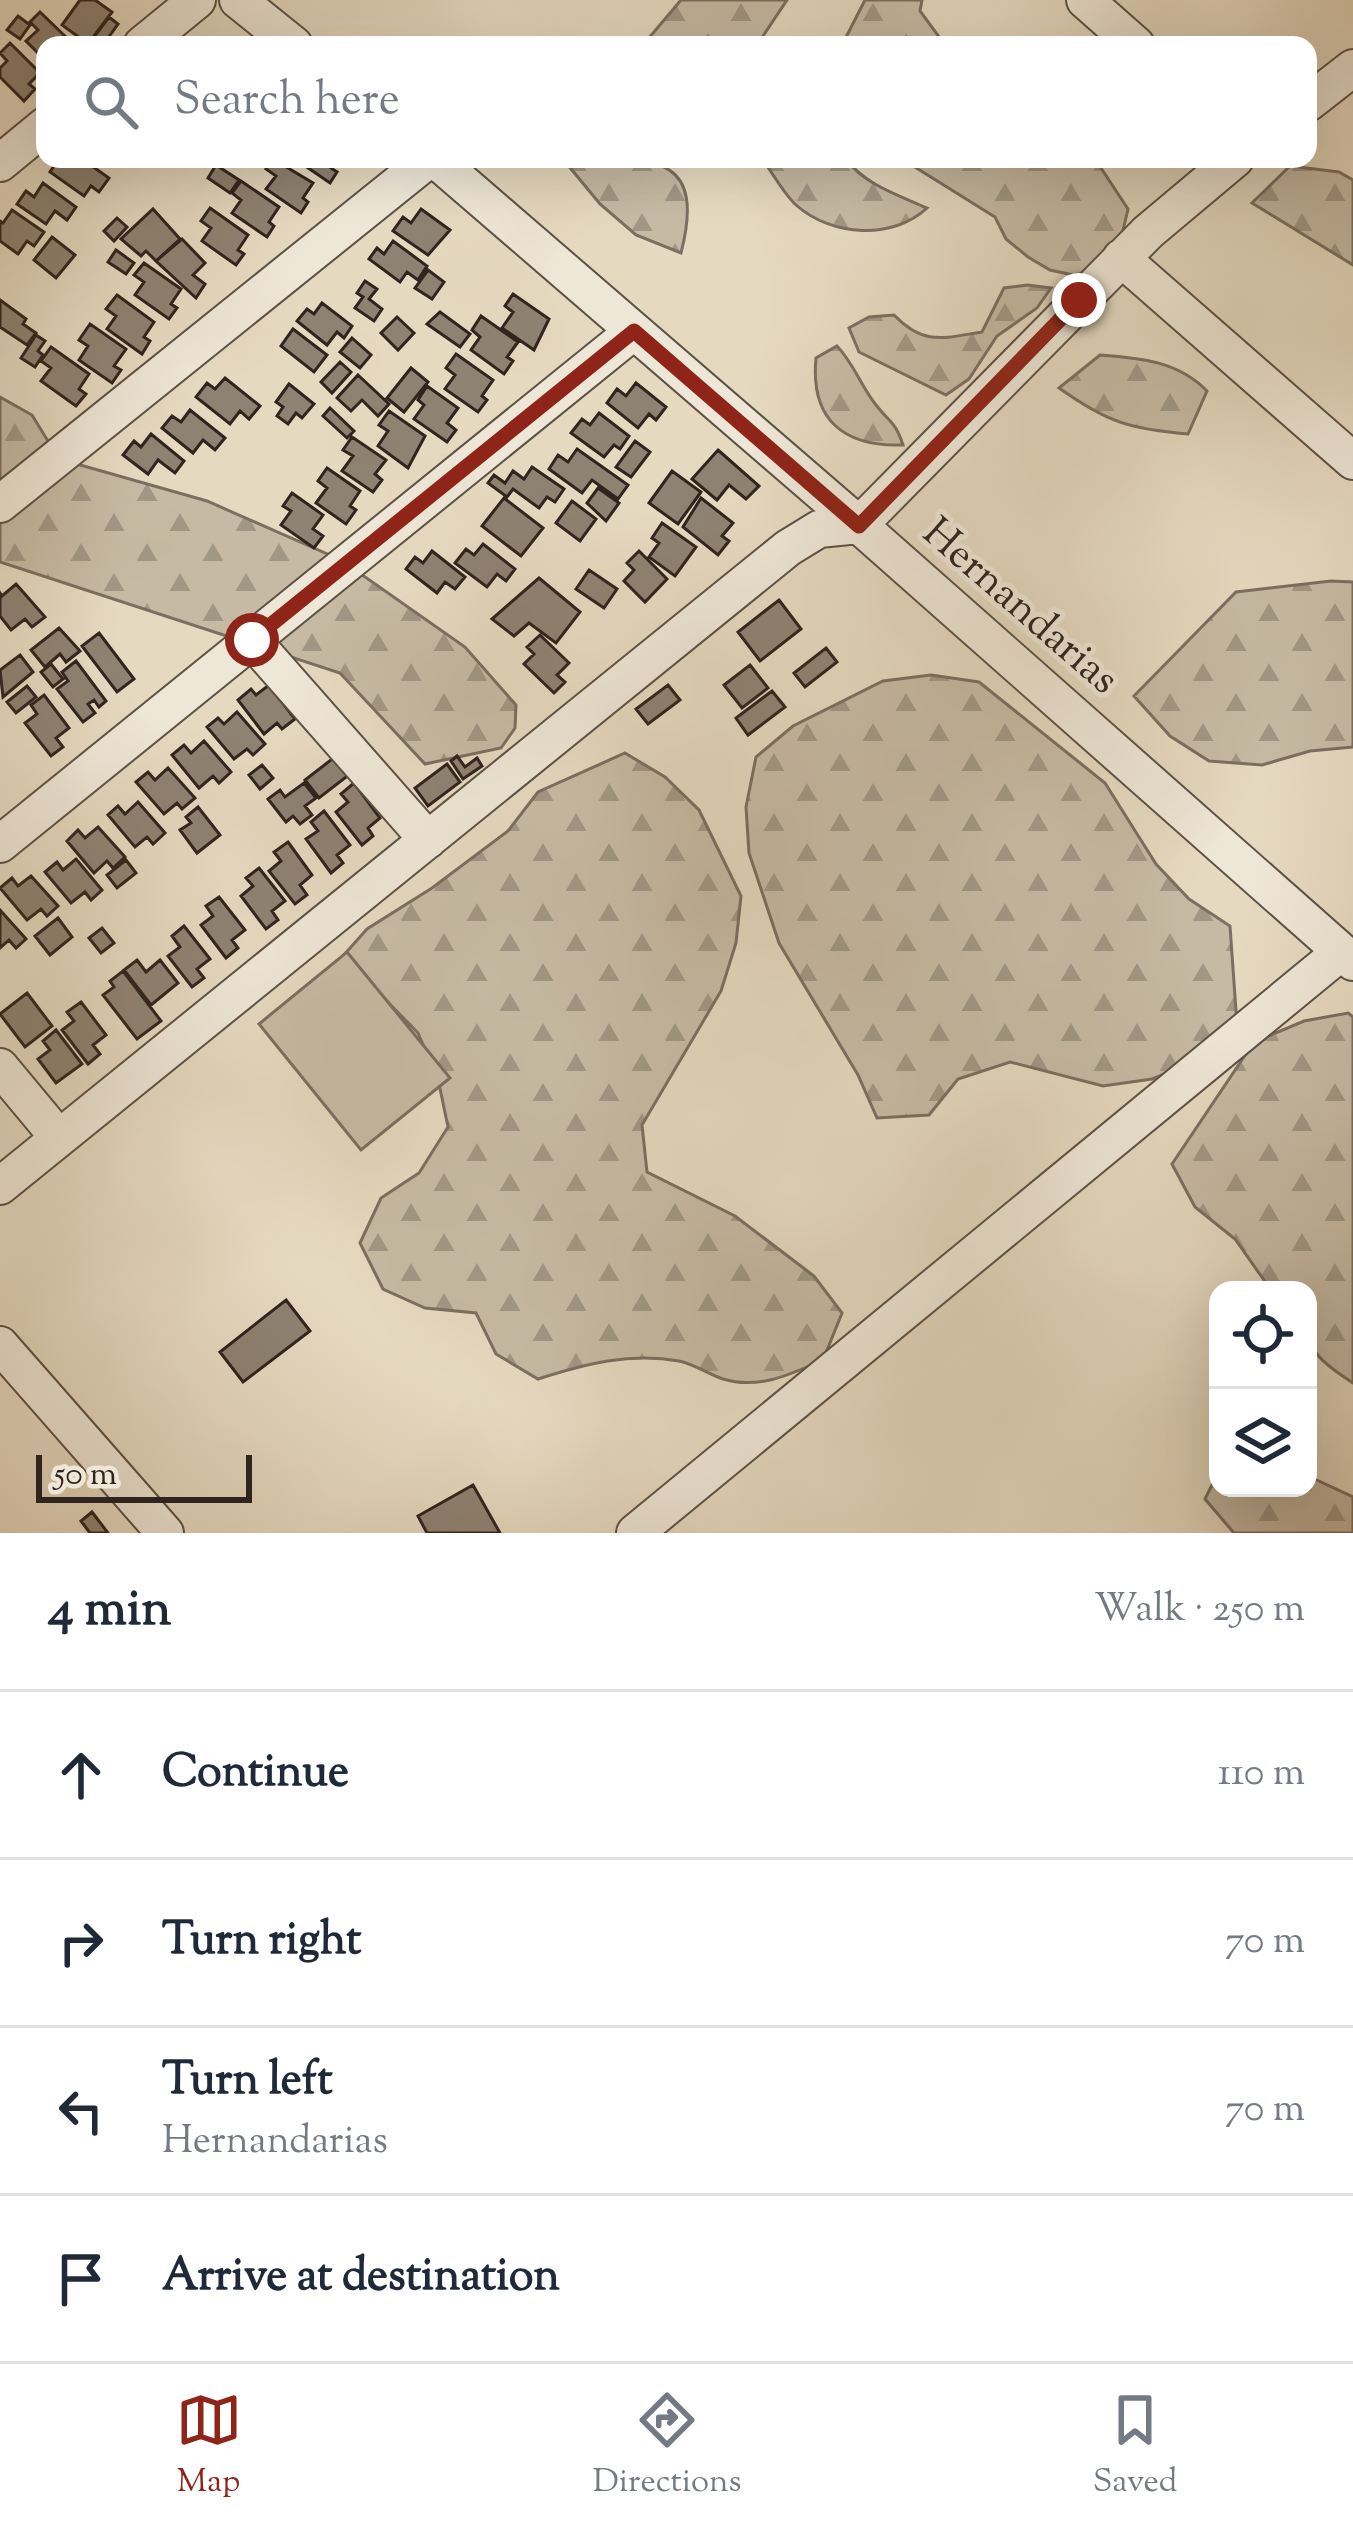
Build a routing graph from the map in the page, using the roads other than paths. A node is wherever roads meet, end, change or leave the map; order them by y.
1 (196, 0) edge
2 (238, 0) edge
3 (1085, 0) edge
4 (153, 36) edge
5 (283, 36) edge
6 (1126, 36) edge
7 (1353, 68) edge
8 (1317, 96) edge
9 (36, 133) edge
10 (0, 163) edge
11 (421, 168) edge
12 (443, 168) edge
13 (1225, 168) edge
14 (1121, 258) junction
15 (634, 331) junction
16 (1353, 460) edge
17 (0, 504) edge
18 (859, 526) junction
19 (252, 640) junction
20 (428, 840) junction
21 (0, 844) edge
22 (1347, 957) edge
23 (0, 1067) edge
24 (59, 1138) junction
25 (0, 1186) edge
26 (0, 1346) edge
27 (165, 1533) edge
28 (635, 1533) edge

1 - 4 street
2 - 5 street
3 - 6 street
7 - 8 street
9 - 10 street
11 - 17 street
12 - 15 street
13 - 14 street, Hernandarias
14 - 16 street
14 - 18 street, Hernandarias
15 - 18 street
15 - 19 street
18 - 20 street
18 - 22 street, Hernandarias
19 - 20 street
19 - 21 street
20 - 24 street
22 - 28 street
23 - 24 street
24 - 25 street
26 - 27 street

